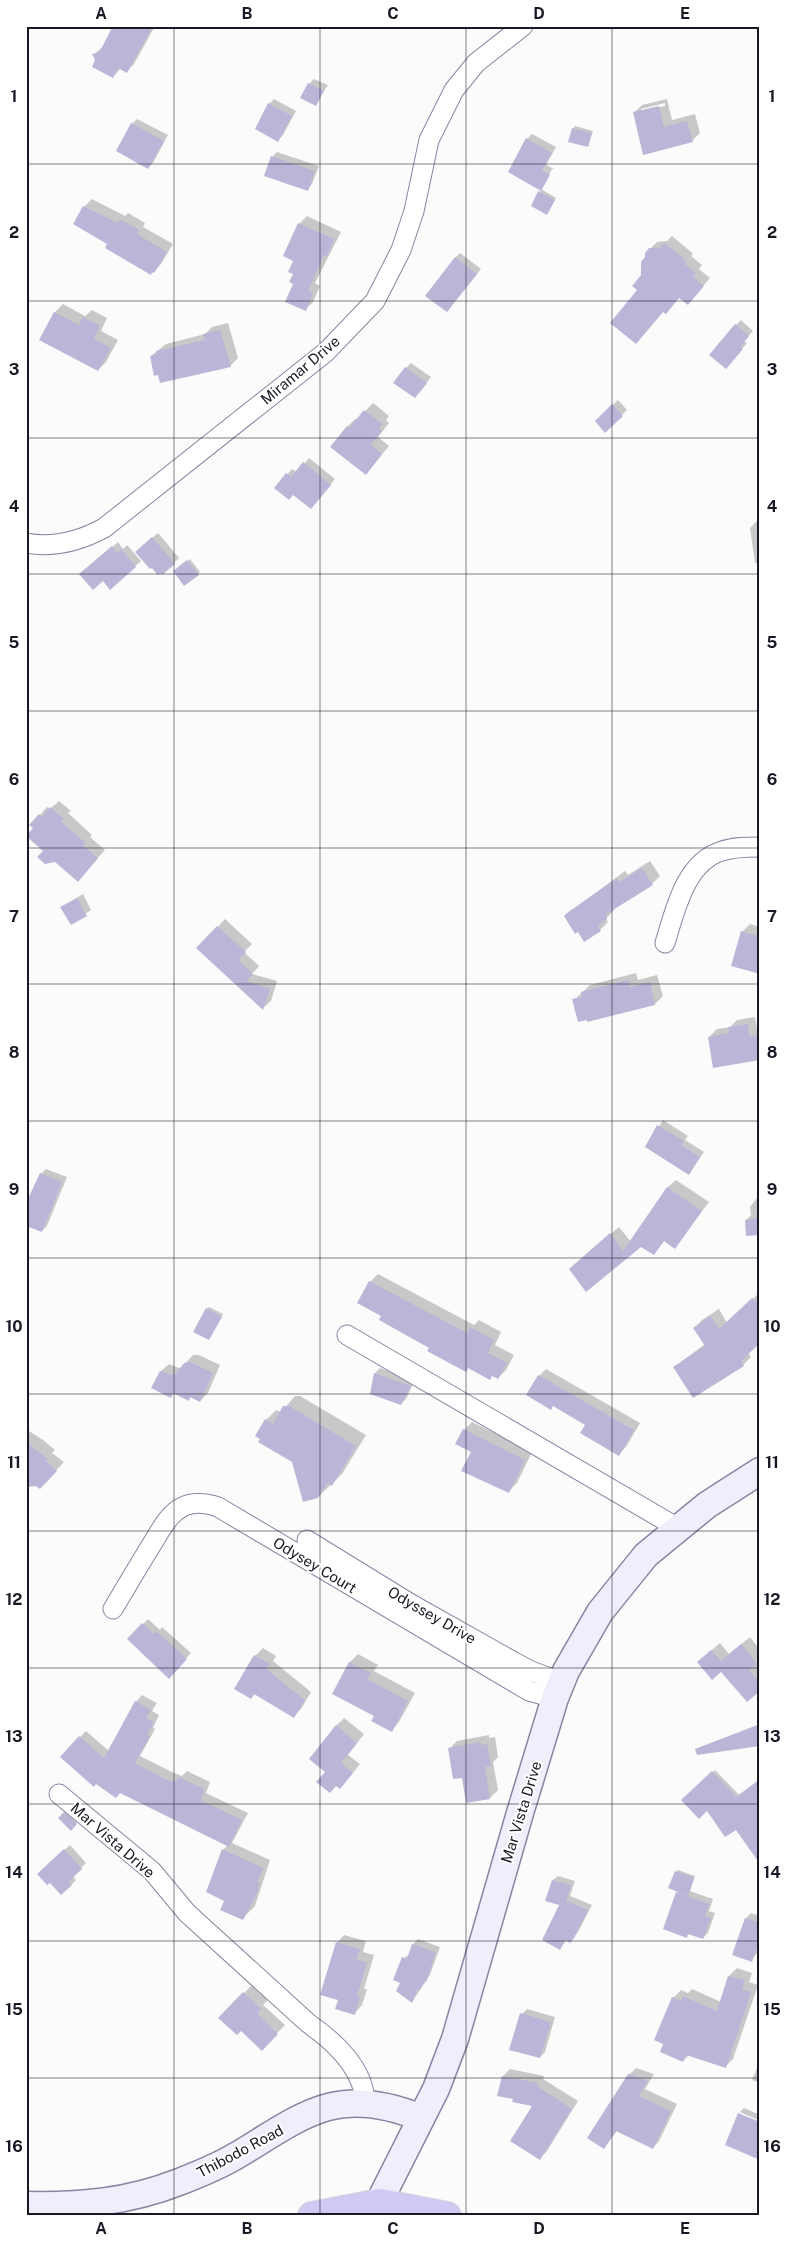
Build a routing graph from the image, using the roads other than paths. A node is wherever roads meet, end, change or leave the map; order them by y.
1 (523, 26) edge
2 (26, 543) edge
3 (760, 847) edge
4 (665, 942) dead end
5 (347, 1336) dead end
6 (760, 1472) edge
7 (678, 1528) junction
8 (307, 1540) dead end
9 (112, 1609) dead end
10 (558, 1690) junction
11 (59, 1794) dead end
12 (365, 2104) junction
13 (421, 2118) junction
14 (26, 2205) edge
15 (376, 2209) edge
16 (312, 2216) edge
17 (447, 2216) edge

1 - 2 street, Miramar Drive
3 - 4 street
5 - 7 street
6 - 7 street, Mar Vista Drive
7 - 10 street, Mar Vista Drive
8 - 10 street, Odyssey Drive
9 - 10 street, Odysey Court
10 - 13 street, Mar Vista Drive
11 - 12 street, Mar Vista Drive
12 - 13 street, Thibodo Road
12 - 14 street, Thibodo Road
13 - 15 street, Mar Vista Drive
15 - 16 highway
15 - 17 highway

